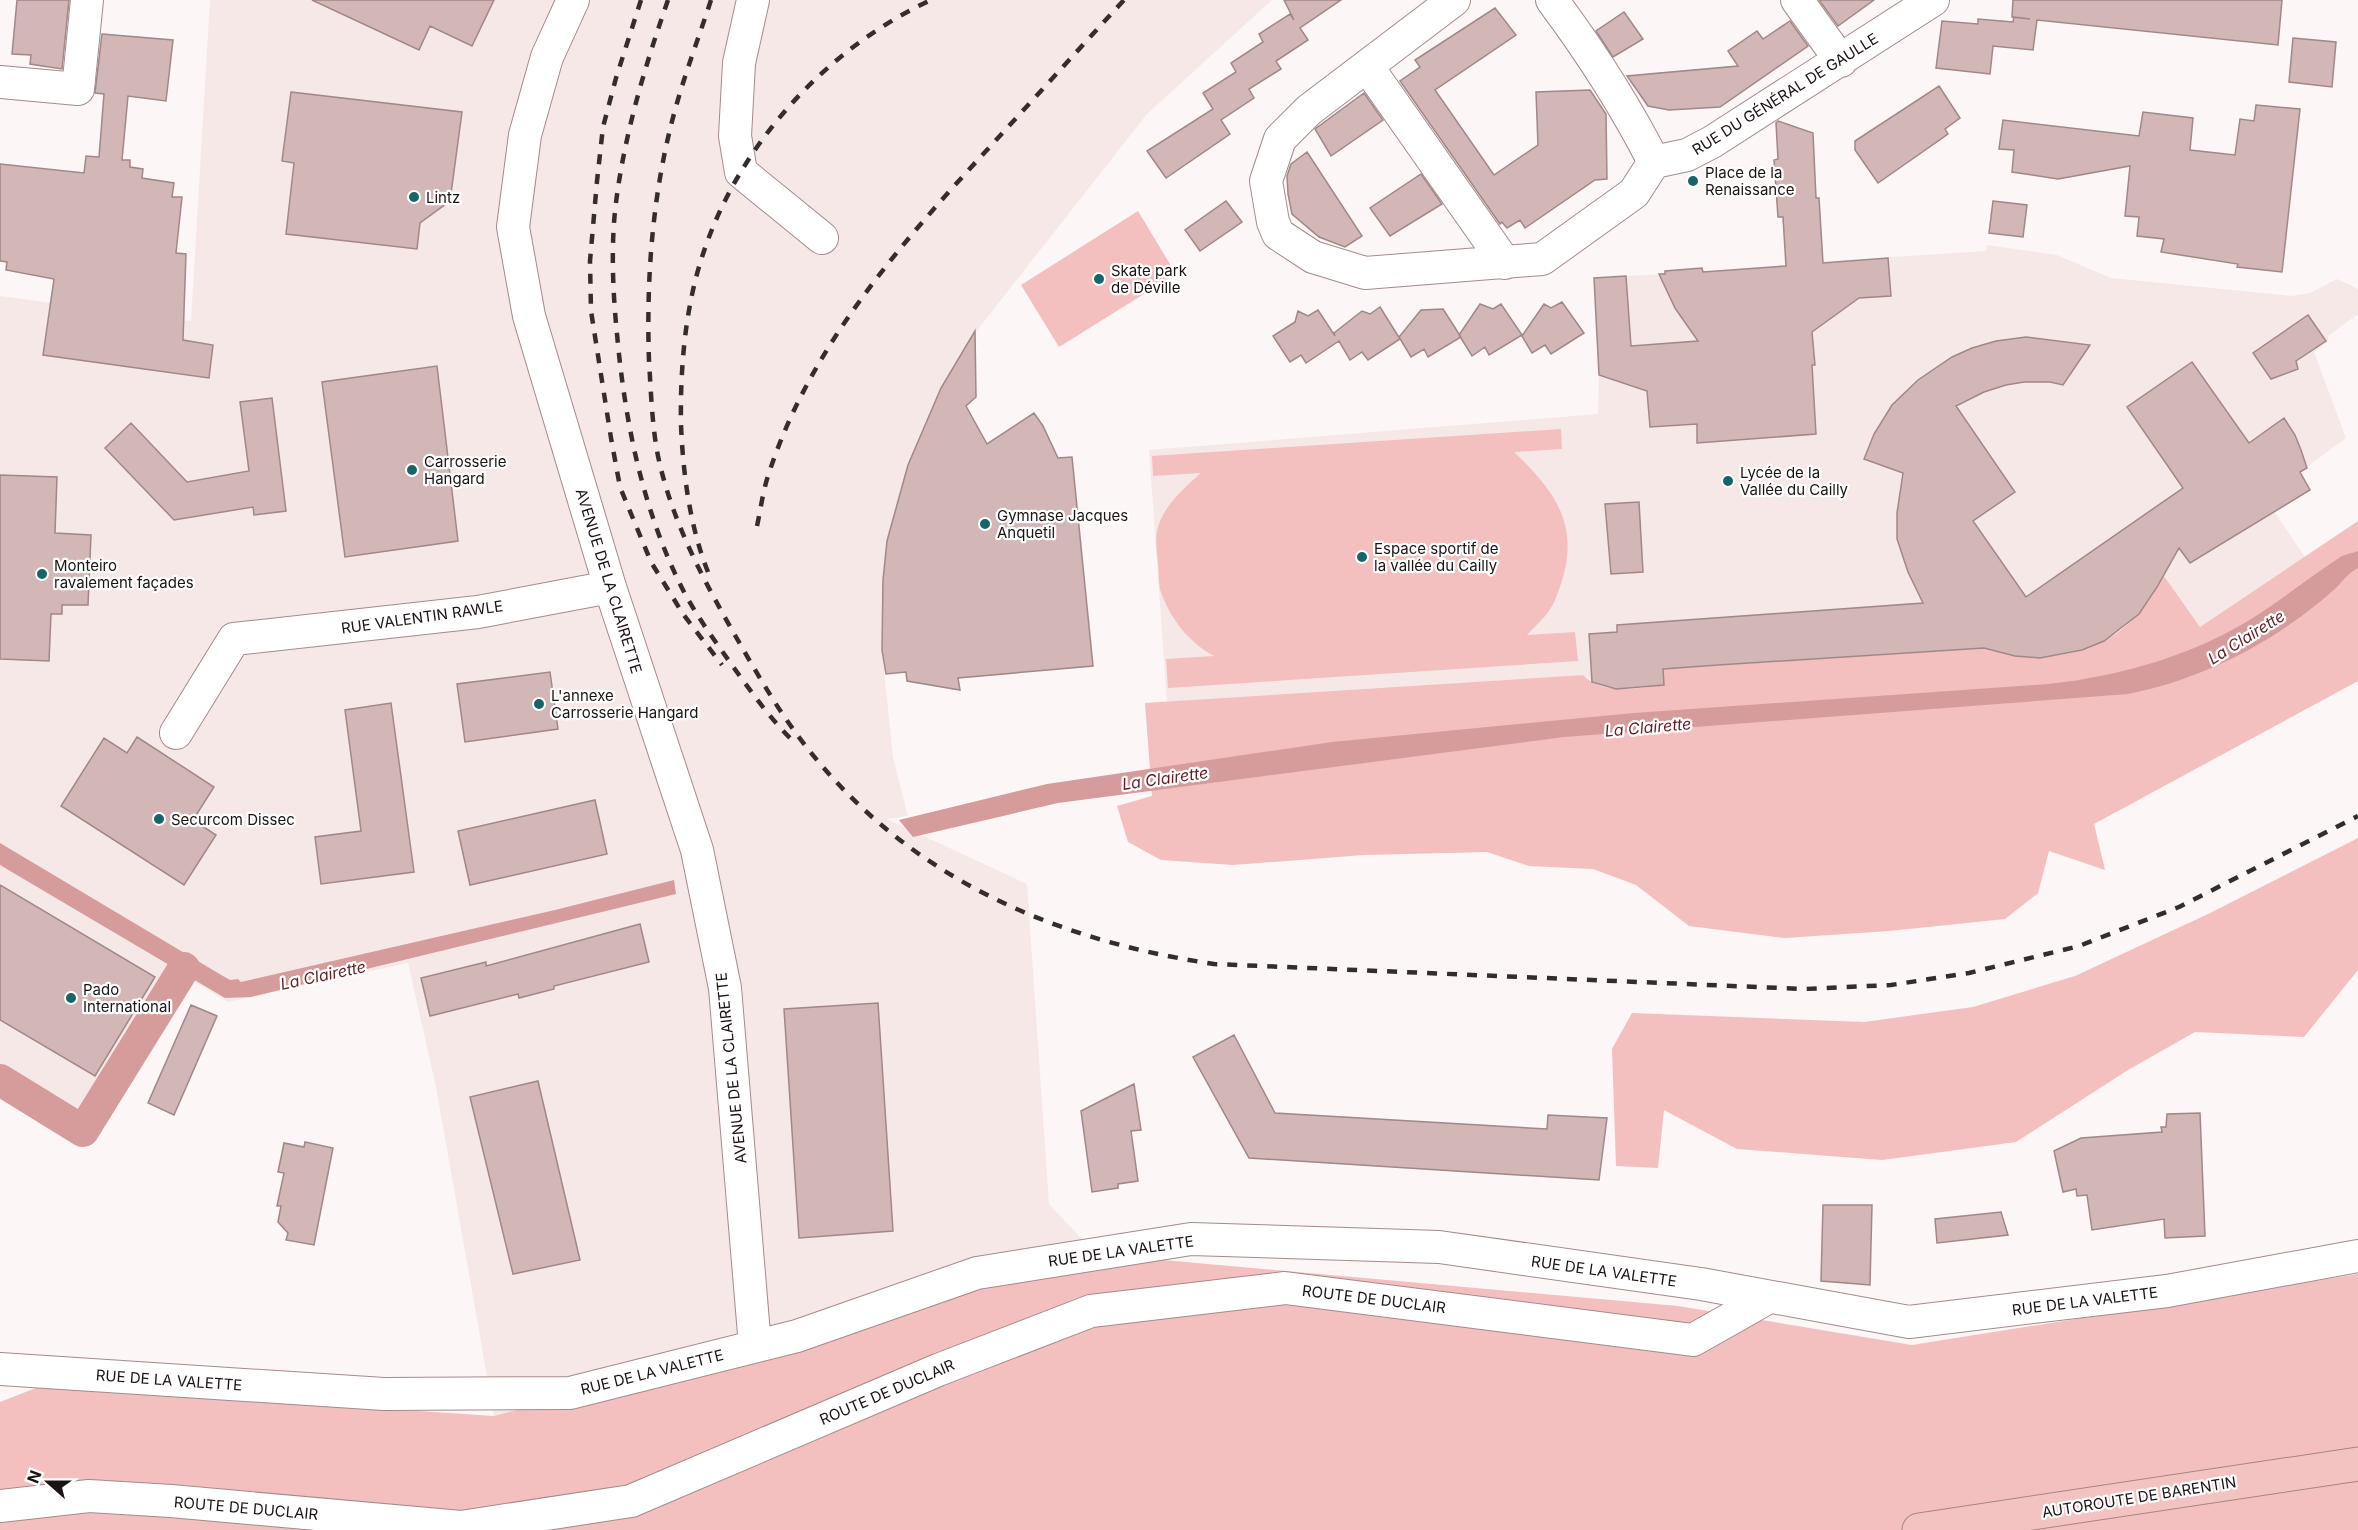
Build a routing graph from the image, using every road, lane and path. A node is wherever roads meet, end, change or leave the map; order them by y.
1 (87, 0) edge
2 (573, 0) edge
3 (753, 0) edge
4 (1454, 0) edge
5 (1552, 0) edge
6 (1797, 0) edge
7 (1933, 0) edge
8 (1841, 61) junction
9 (1367, 66) junction
10 (0, 82) edge
11 (1654, 162) junction
12 (822, 238) dead end
13 (1505, 263) junction
14 (610, 587) junction
15 (176, 733) dead end
16 (2358, 1256) edge
17 (1769, 1297) junction
18 (755, 1347) junction
19 (0, 1369) edge
20 (2358, 1464) edge
21 (0, 1506) edge
22 (1919, 1530) edge

1 - 10 street
2 - 14 street, AVENUE DE LA CLAIRETTE
3 - 12 street
4 - 9 street
5 - 11 street
6 - 8 street
7 - 8 street, RUE DU GÉNÉRAL DE GAULLE
8 - 11 street, RUE DU GÉNÉRAL DE GAULLE
9 - 13 street
9 - 13 street
11 - 13 street
14 - 15 street, RUE VALENTIN RAWLE
14 - 18 street, AVENUE DE LA CLAIRETTE
16 - 17 street, RUE DE LA VALETTE
17 - 18 street, RUE DE LA VALETTE
17 - 21 street, ROUTE DE DUCLAIR
18 - 19 street, RUE DE LA VALETTE
20 - 22 highway, AUTOROUTE DE BARENTIN

